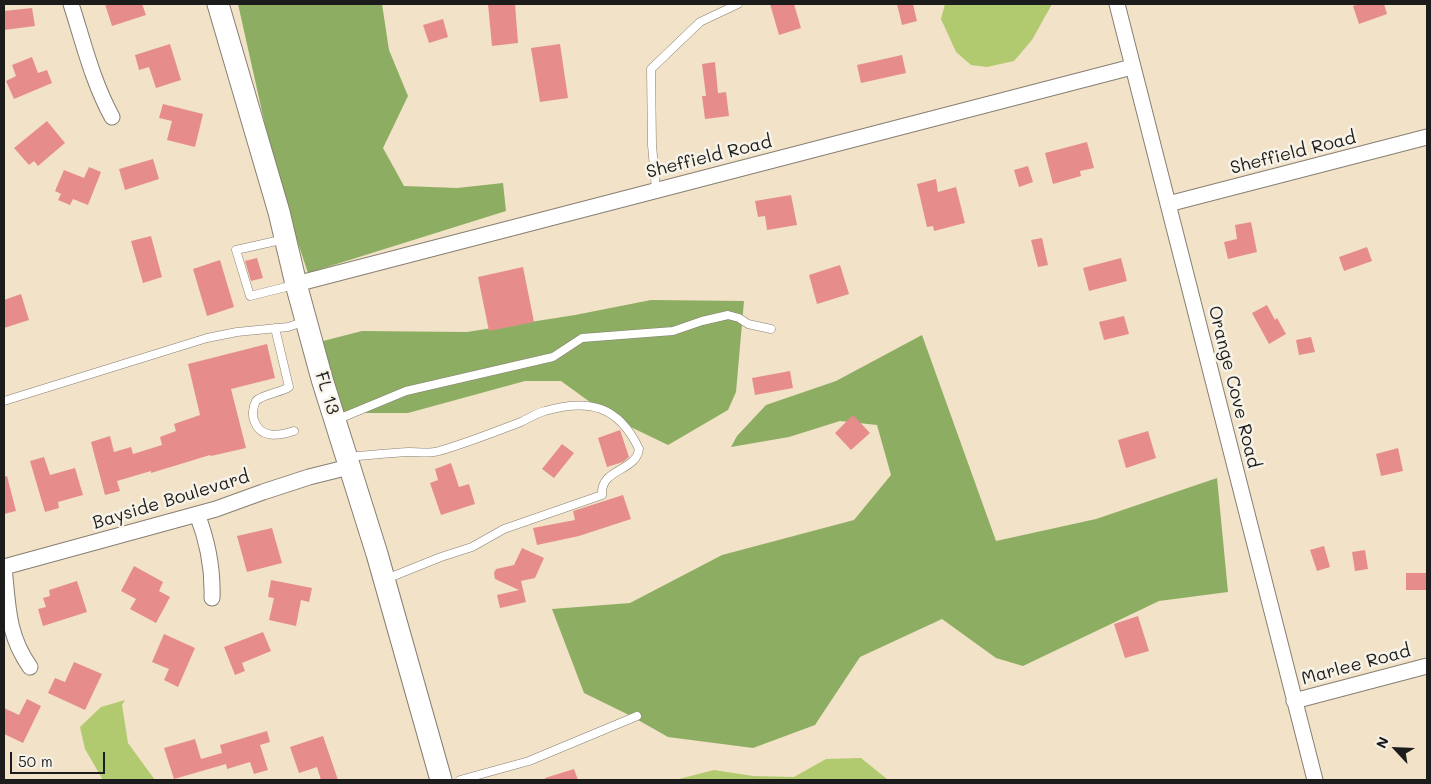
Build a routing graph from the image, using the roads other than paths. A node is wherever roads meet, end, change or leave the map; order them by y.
1 (72, 4) edge
2 (218, 4) edge
3 (738, 4) edge
4 (1117, 4) edge
5 (1132, 67) junction
6 (112, 117) dead end
7 (1427, 137) edge
8 (656, 190) junction
9 (1168, 204) junction
10 (286, 239) junction
11 (296, 284) junction
12 (306, 321) junction
13 (275, 328) junction
14 (771, 329) dead end
15 (4, 401) edge
16 (335, 421) junction
17 (294, 431) dead end
18 (348, 462) junction
19 (197, 514) junction
20 (4, 567) edge
21 (384, 580) junction
22 (212, 598) dead end
23 (1427, 666) edge
24 (30, 667) dead end
25 (1294, 701) junction
26 (637, 716) dead end
27 (444, 780) edge
28 (1315, 780) edge

1 - 6 street
2 - 10 main road, FL 13
3 - 8 lane
4 - 5 street, Orange Cove Road
5 - 8 street, Sheffield Road
5 - 9 street, Orange Cove Road
7 - 9 street, Sheffield Road
8 - 11 street, Sheffield Road
9 - 25 street, Orange Cove Road
10 - 11 main road, FL 13
10 - 11 lane
11 - 12 main road, FL 13
12 - 13 lane
12 - 16 main road, FL 13
13 - 15 lane
13 - 17 lane
14 - 16 lane
16 - 18 main road, FL 13
18 - 19 street, Bayside Boulevard
18 - 21 main road, FL 13
18 - 21 lane
19 - 20 street, Bayside Boulevard
19 - 22 street
20 - 24 street
21 - 27 main road, FL 13
23 - 25 street, Marlee Road
25 - 28 street, Orange Cove Road
26 - 27 lane

